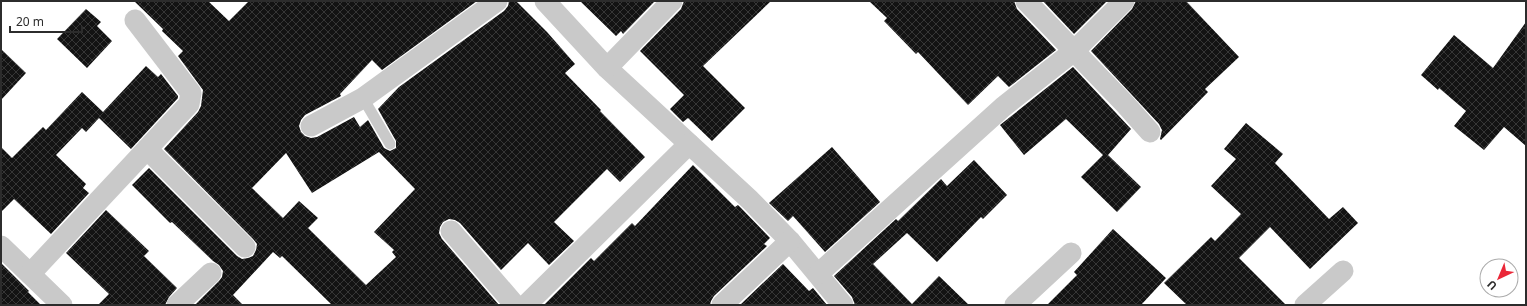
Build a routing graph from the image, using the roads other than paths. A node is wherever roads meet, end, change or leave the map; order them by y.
1 (497, 1) edge
2 (545, 1) edge
3 (672, 1) edge
4 (1026, 1) edge
5 (1124, 1) edge
6 (135, 20) dead end
7 (1074, 52) junction
8 (606, 68) junction
9 (364, 98) junction
10 (311, 126) dead end
11 (1150, 132) dead end
12 (390, 144) dead end
13 (689, 144) junction
14 (147, 149) junction
15 (451, 231) dead end
16 (790, 241) junction
17 (1, 246) edge
18 (245, 247) dead end
19 (1071, 253) dead end
20 (1343, 271) dead end
21 (210, 273) dead end
22 (30, 274) junction
23 (818, 274) junction
24 (62, 305) edge
25 (177, 305) edge
26 (515, 305) edge
27 (526, 305) edge
28 (722, 305) edge
29 (843, 305) edge
30 (1015, 305) edge
31 (1305, 305) edge

1 - 9 street
2 - 8 street
3 - 8 street
4 - 7 street
5 - 7 street
6 - 14 street
7 - 11 street
7 - 23 street
8 - 13 street
9 - 10 street
9 - 12 lane
13 - 16 street
13 - 27 street
14 - 18 street
14 - 22 street
15 - 26 street
16 - 23 street
16 - 28 street
17 - 22 street
19 - 30 street
20 - 31 street
21 - 25 street
22 - 24 street
23 - 29 street

